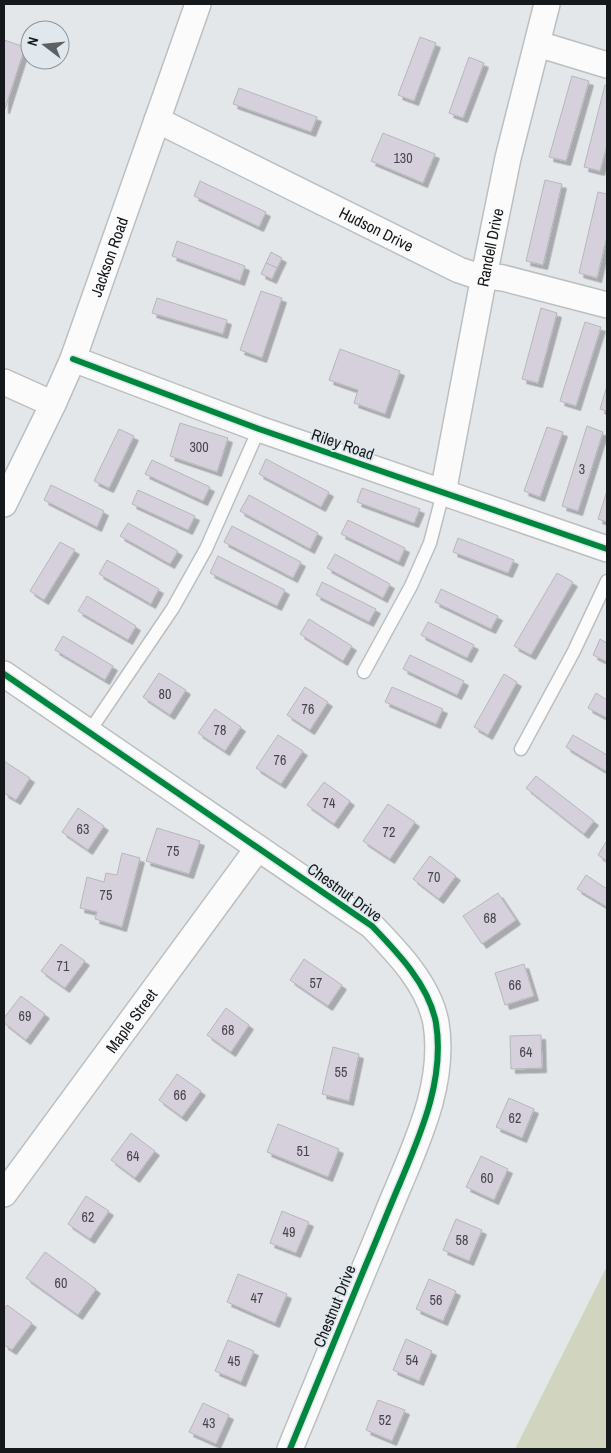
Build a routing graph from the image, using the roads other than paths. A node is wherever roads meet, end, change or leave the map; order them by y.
1 (198, 4) edge
2 (547, 4) edge
3 (538, 44) junction
4 (607, 65) edge
5 (156, 120) junction
6 (484, 276) junction
7 (607, 306) edge
8 (73, 359) junction
9 (4, 382) edge
10 (53, 404) junction
11 (259, 429) junction
12 (443, 493) junction
13 (4, 504) edge
14 (607, 549) edge
15 (607, 581) edge
16 (364, 672) dead end
17 (4, 674) edge
18 (89, 732) junction
19 (521, 749) dead end
20 (258, 848) junction
21 (4, 1194) edge
22 (290, 1449) edge

1 - 5 street, Jackson Road
2 - 3 street, Randell Drive
3 - 4 street
3 - 6 street, Randell Drive
5 - 6 street, Hudson Drive
5 - 8 street, Jackson Road
6 - 7 street, Hudson Drive
6 - 12 street, Randell Drive
8 - 10 street, Jackson Road
8 - 11 street, Riley Road
9 - 10 street
10 - 13 street, Jackson Road
11 - 12 street, Riley Road
11 - 18 lane
12 - 14 street, Riley Road
12 - 16 lane
15 - 19 lane
17 - 18 street, Chestnut Drive
18 - 20 street, Chestnut Drive
20 - 21 street, Maple Street
20 - 22 street, Chestnut Drive

